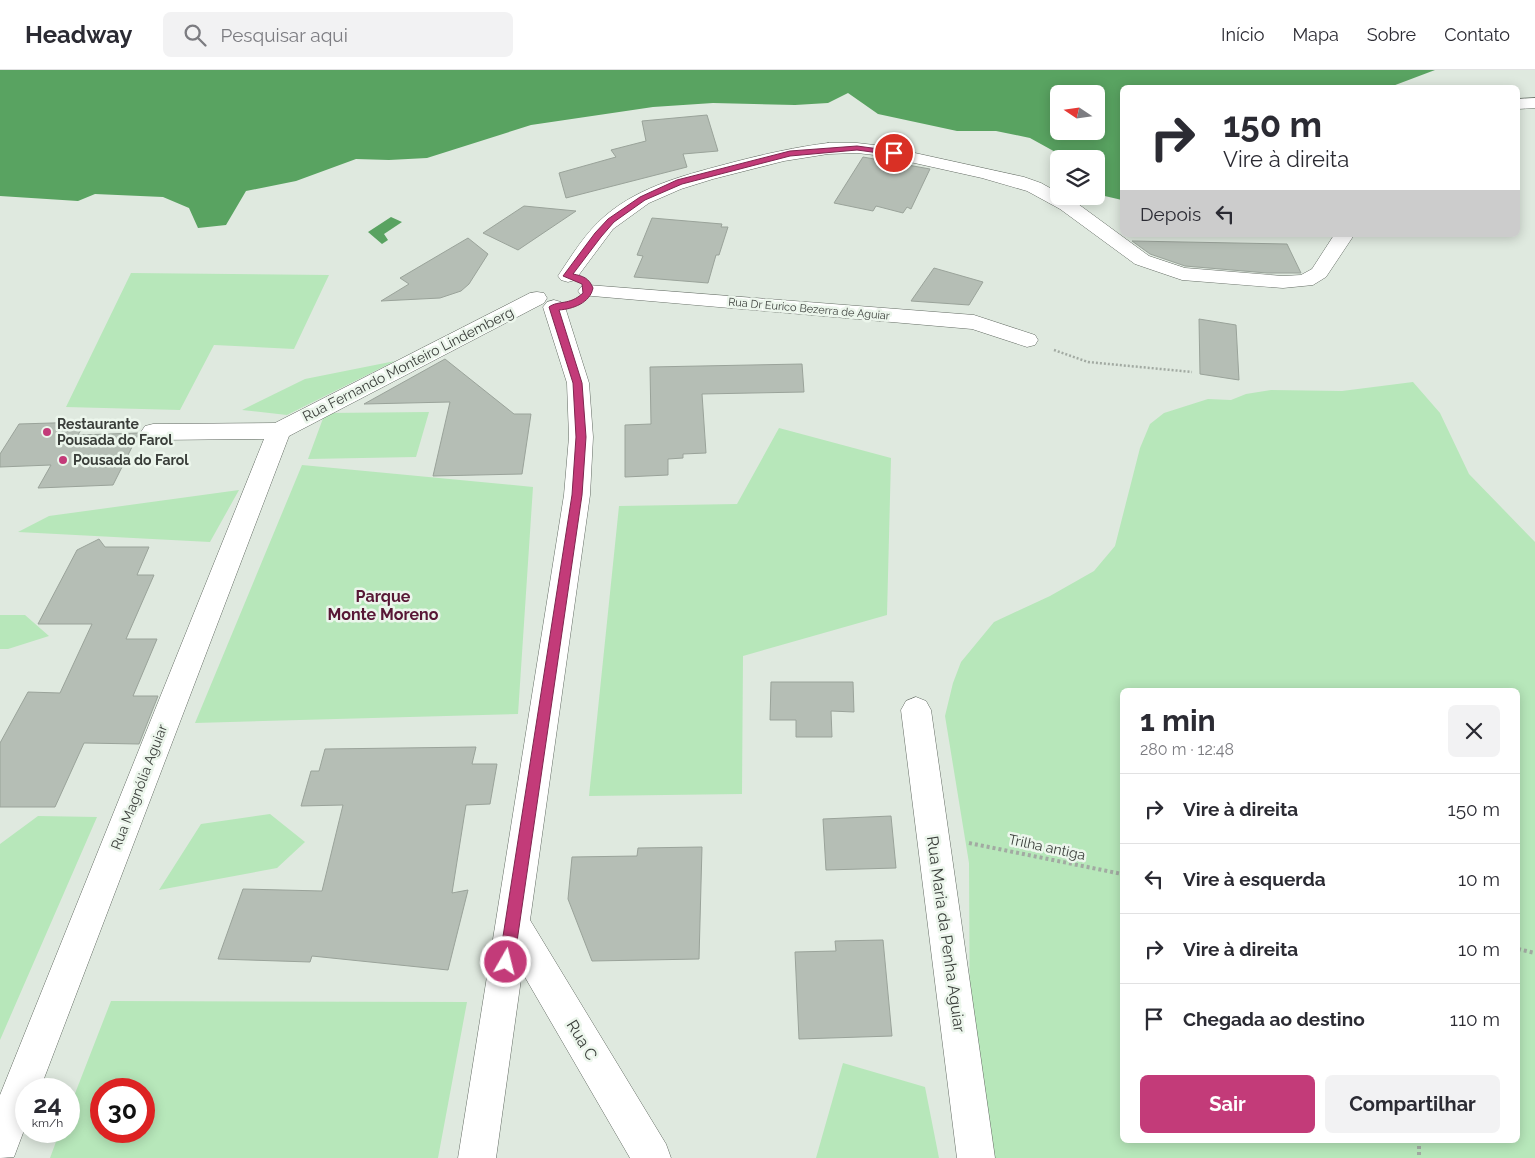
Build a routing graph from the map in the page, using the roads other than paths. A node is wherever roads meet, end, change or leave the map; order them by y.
1 (1535, 103) edge
2 (1520, 104) edge
3 (1343, 237) edge
4 (568, 276) junction
5 (588, 291) junction
6 (545, 302) junction
7 (1027, 340) road end
8 (279, 431) junction
9 (163, 432) dead end
10 (916, 710) dead end
11 (512, 922) junction
12 (0, 1143) edge
13 (477, 1158) edge
14 (652, 1158) edge
15 (976, 1158) edge

1 - 2 street
3 - 4 street
4 - 5 street
4 - 6 street
5 - 6 street
5 - 7 street, Rua Dr Eurico Bezerra de Aguiar
6 - 8 street, Rua Fernando Monteiro Lindemberg
6 - 11 street
8 - 9 street
8 - 12 street, Rua Magnólia Aguiar
10 - 15 street, Rua Maria da Penha Aguiar
11 - 13 street
11 - 14 street, Rua C

